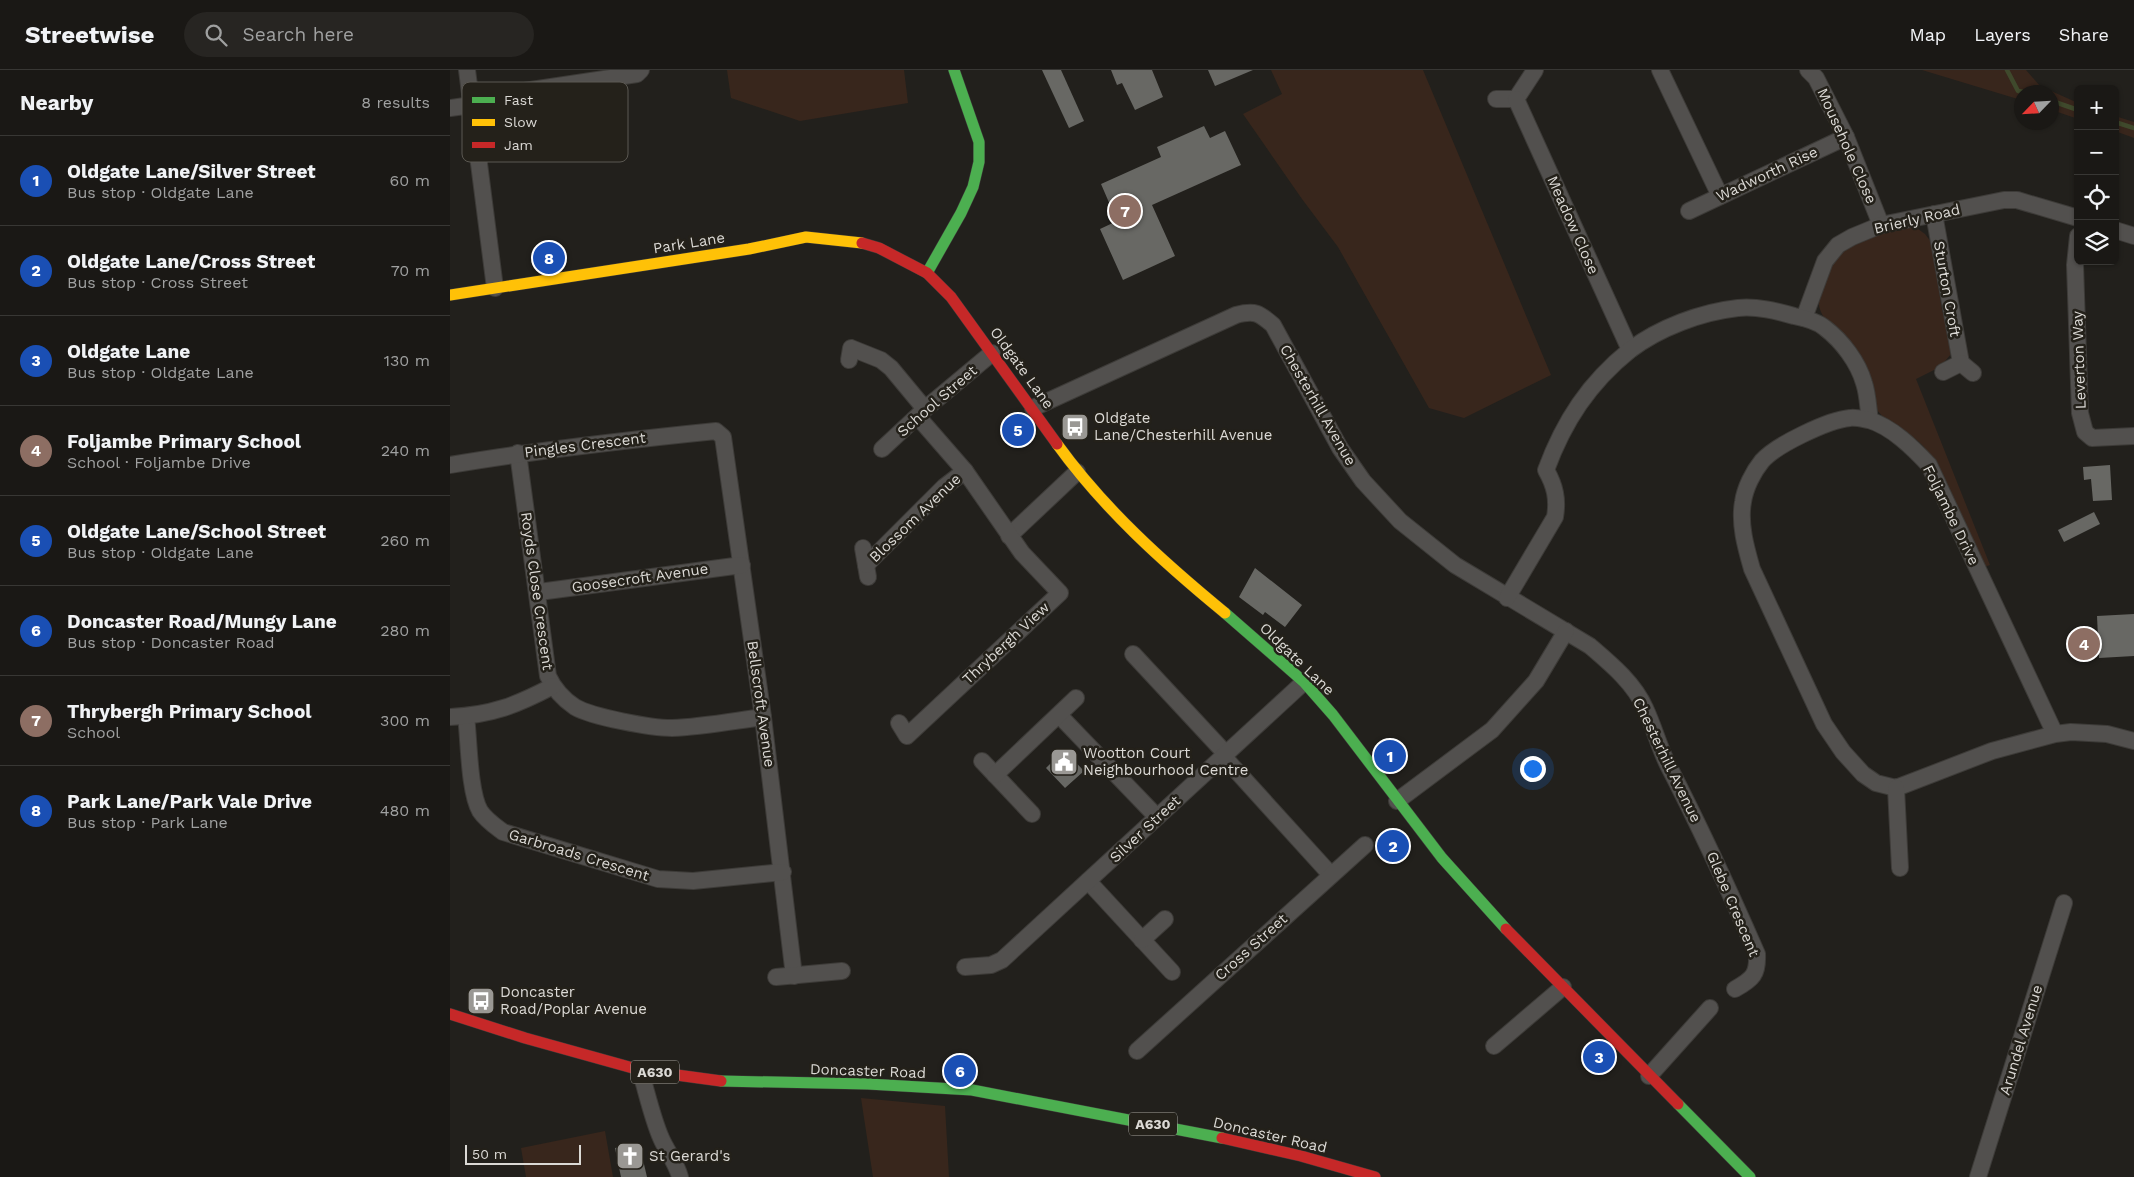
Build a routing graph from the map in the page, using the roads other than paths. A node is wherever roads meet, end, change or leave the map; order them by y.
1 (641, 70) edge
2 (954, 70) edge
3 (1535, 70) edge
4 (1660, 70) edge
5 (1808, 70) edge
6 (590, 82) edge
7 (1496, 99) dead end
8 (1516, 99) junction
9 (1846, 137) junction
10 (479, 162) edge
11 (1720, 196) junction
12 (1689, 211) dead end
13 (1934, 214) junction
14 (2074, 217) edge
15 (1881, 225) junction
16 (2119, 231) edge
17 (2134, 236) edge
18 (2076, 265) edge
19 (927, 273) junction
20 (495, 288) junction
21 (450, 295) edge
22 (1804, 318) junction
23 (1630, 350) junction
24 (992, 353) junction
25 (849, 360) dead end
26 (1943, 372) dead end
27 (1032, 408) junction
28 (922, 413) junction
29 (1870, 420) junction
30 (721, 433) joint
31 (2134, 436) edge
32 (882, 449) dead end
33 (518, 453) junction
34 (450, 465) edge
35 (965, 470) junction
36 (1078, 472) junction
37 (1009, 536) junction
38 (863, 548) dead end
39 (742, 565) junction
40 (538, 592) junction
41 (1508, 598) junction
42 (1566, 631) junction
43 (1133, 654) dead end
44 (1304, 682) junction
45 (553, 686) junction
46 (1076, 698) dead end
47 (1060, 715) junction
48 (458, 716) edge
49 (763, 717) junction
50 (899, 723) dead end
51 (2055, 734) junction
52 (2134, 741) edge
53 (1224, 755) junction
54 (982, 761) dead end
55 (995, 775) junction
56 (1896, 788) junction
57 (1397, 801) junction
58 (1032, 814) dead end
59 (1157, 817) junction
60 (1706, 839) joint
61 (1365, 845) dead end
62 (1900, 868) dead end
63 (782, 872) junction
64 (1331, 875) junction
65 (1088, 881) junction
66 (2064, 903) dead end
67 (1165, 919) dead end
68 (1142, 940) junction
69 (965, 967) dead end
70 (842, 971) dead end
71 (1172, 972) dead end
72 (794, 976) junction
73 (776, 977) dead end
74 (1564, 987) junction
75 (1735, 989) dead end
76 (1710, 1008) dead end
77 (450, 1014) edge
78 (1494, 1046) dead end
79 (1137, 1051) dead end
80 (640, 1070) junction
81 (1649, 1076) junction
82 (680, 1177) edge
83 (1375, 1177) edge
84 (1750, 1177) edge
85 (1978, 1177) edge

1 - 6 street
2 - 19 street
3 - 8 street
4 - 11 street
5 - 9 street, Mousehole Close
7 - 8 street
8 - 23 street, Meadow Close
9 - 11 street, Wadworth Rise
9 - 15 street, Mousehole Close
10 - 20 street
11 - 12 street, Wadworth Rise
13 - 14 street, Brierly Road
13 - 15 street, Brierly Road
13 - 26 street, Sturton Croft
15 - 22 street, Brierly Road
16 - 17 street
18 - 31 street, Leverton Way
19 - 20 street, Park Lane
19 - 24 street, Oldgate Lane
20 - 21 street, Park Lane
22 - 23 street
22 - 29 street
23 - 41 street
24 - 27 street, Oldgate Lane
24 - 28 street, School Street
25 - 28 street, Thrybergh View
27 - 36 street, Oldgate Lane
27 - 41 street, Chesterhill Avenue
28 - 32 street, School Street
28 - 35 street, Thrybergh View
29 - 51 street, Foljambe Drive
29 - 56 street, Foljambe Drive
30 - 33 street, Pingles Crescent
30 - 39 street, Bellscroft Avenue
33 - 34 street, Pingles Crescent
33 - 40 street, Royds Close Crescent
35 - 37 street, Thrybergh View
35 - 38 street, Blossom Avenue
36 - 37 street
36 - 44 street, Oldgate Lane
37 - 50 street, Thrybergh View
39 - 40 street, Goosecroft Avenue
39 - 49 street, Bellscroft Avenue
40 - 45 street, Royds Close Crescent
41 - 42 street, Chesterhill Avenue
42 - 57 street
42 - 60 street, Chesterhill Avenue
43 - 53 street
44 - 53 street, Silver Street
44 - 57 street, Oldgate Lane
45 - 48 street
45 - 49 street, Royds Close Crescent
46 - 47 street
47 - 55 street
47 - 59 street
48 - 63 street, Garbroads Crescent
49 - 63 street, Bellscroft Avenue
51 - 52 street
51 - 56 street
53 - 59 street, Silver Street
53 - 64 street
54 - 55 street
55 - 58 street
56 - 62 street
57 - 74 street, Oldgate Lane
59 - 65 street, Silver Street
60 - 75 street, Glebe Crescent
61 - 64 street, Cross Street
63 - 72 street, Bellscroft Avenue
64 - 79 street, Cross Street
65 - 68 street
65 - 69 street, Silver Street
66 - 85 street, Arundel Avenue
67 - 68 street
68 - 71 street
70 - 72 street
72 - 73 street
74 - 78 street
74 - 81 street, Oldgate Lane
76 - 81 street
77 - 80 street, Doncaster Road / A630
80 - 82 street
80 - 83 street, Doncaster Road / A630
81 - 84 street, Oldgate Lane

